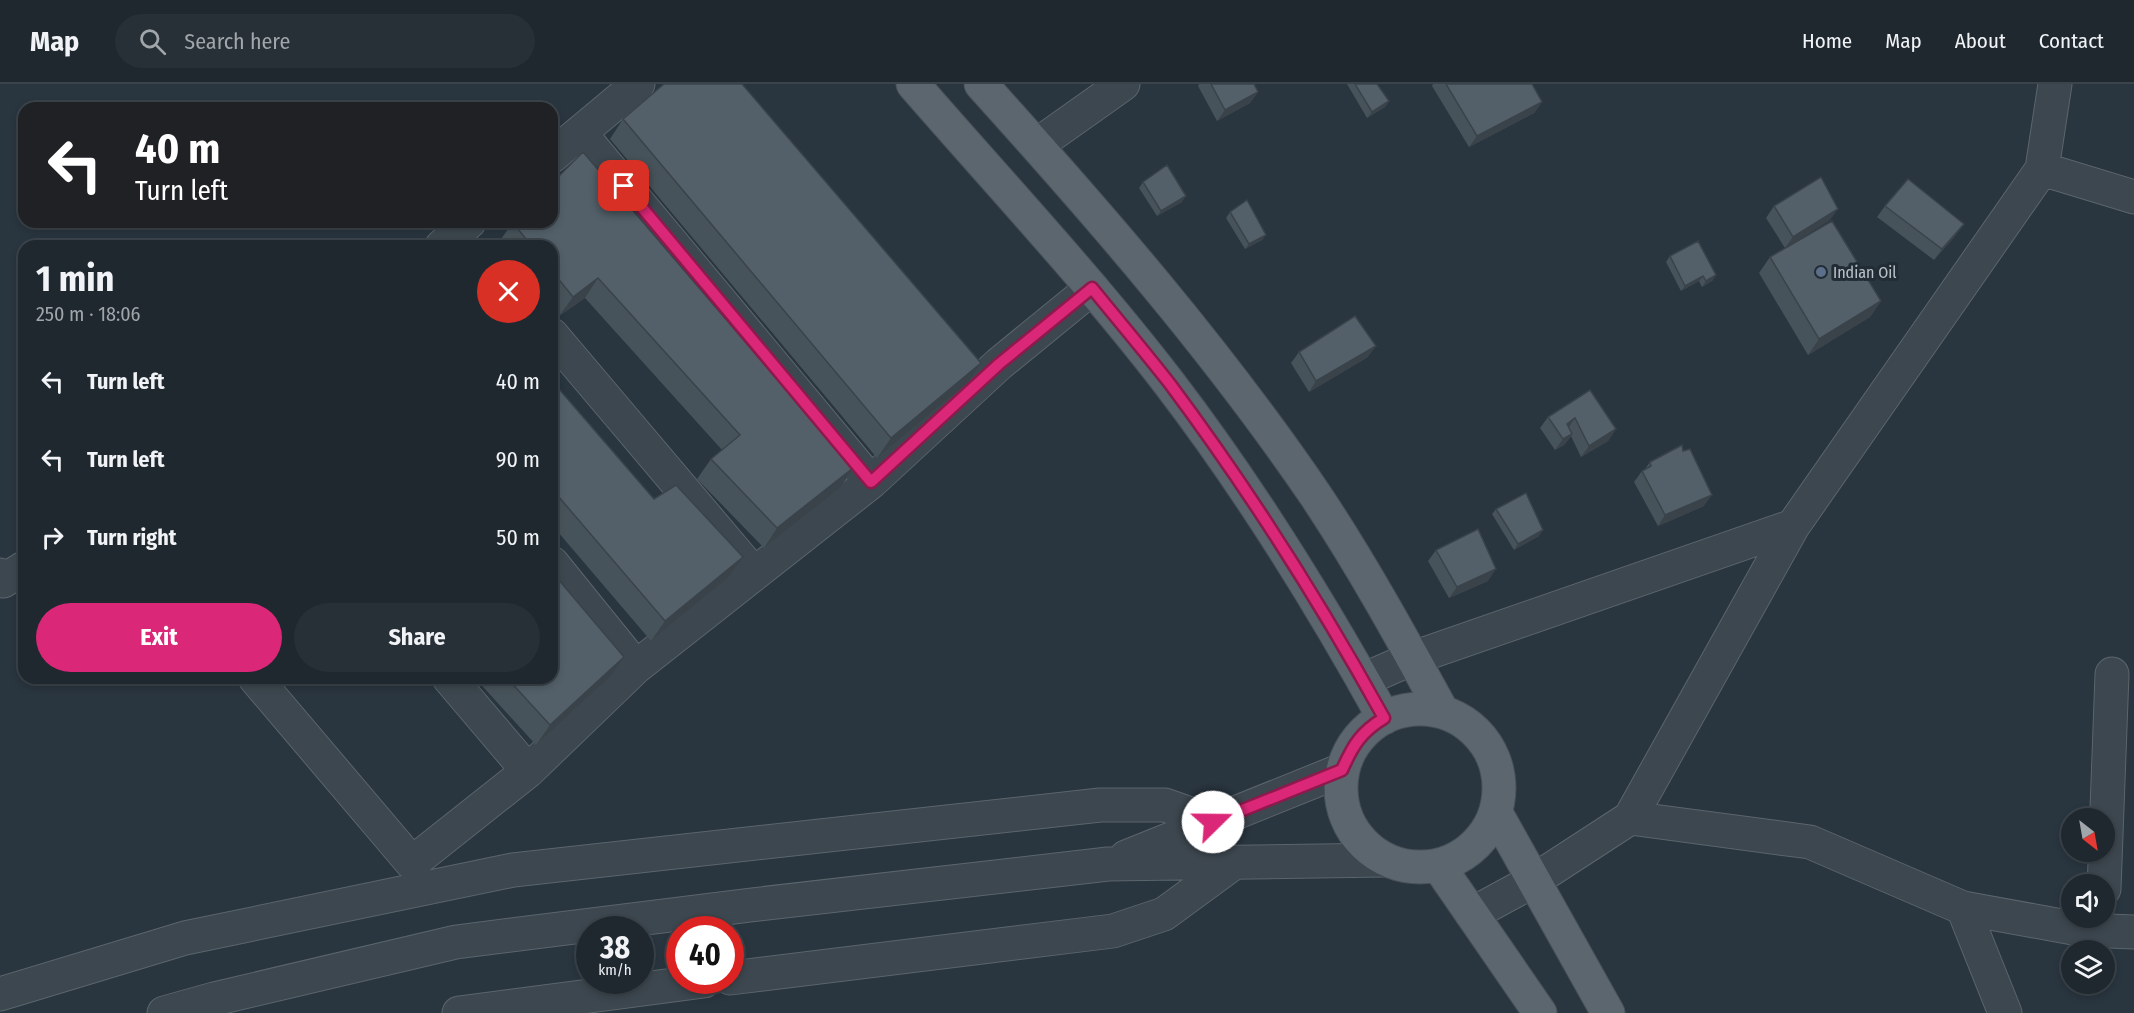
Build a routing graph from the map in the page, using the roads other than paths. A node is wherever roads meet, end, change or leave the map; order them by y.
1 (638, 84) edge
2 (913, 84) edge
3 (981, 84) edge
4 (1123, 84) edge
5 (2055, 84) edge
6 (580, 134) junction
7 (1037, 146) junction
8 (558, 151) edge
9 (2042, 169) junction
10 (2134, 197) edge
11 (1092, 288) junction
12 (558, 341) edge
13 (871, 482) junction
14 (1793, 526) junction
15 (558, 570) edge
16 (18, 572) edge
17 (0, 575) edge
18 (755, 575) junction
19 (1413, 658) junction
20 (636, 668) junction
21 (2112, 674) dead end
22 (1363, 680) junction
23 (260, 684) edge
24 (454, 684) edge
25 (1442, 711) junction
26 (1384, 718) junction
27 (1342, 770) junction
28 (528, 771) junction
29 (1496, 813) junction
30 (1630, 818) junction
31 (1213, 822) junction
32 (1385, 860) junction
33 (1235, 862) junction
34 (1108, 864) junction
35 (1438, 865) junction
36 (2105, 874) edge
37 (1533, 881) junction
38 (1963, 908) junction
39 (1472, 914) junction
40 (2061, 926) edge
41 (2073, 928) edge
42 (2104, 928) edge
43 (744, 976) edge
44 (666, 986) edge
45 (0, 994) edge
46 (164, 1013) edge
47 (459, 1013) edge
48 (1540, 1013) edge
49 (1608, 1013) edge
50 (2005, 1013) edge

1 - 6 street
2 - 11 main road
3 - 7 main road
4 - 7 street
5 - 9 street
6 - 8 street
6 - 13 street
7 - 19 main road
9 - 10 street
9 - 14 street
11 - 13 street
11 - 22 main road
12 - 18 street
13 - 18 street
14 - 19 street
14 - 30 street
15 - 20 street
16 - 17 street
18 - 20 street
19 - 22 street
19 - 25 main road
20 - 28 street
21 - 36 street
22 - 26 main road
23 - 28 street
24 - 28 street
25 - 26 main road
25 - 29 main road
26 - 27 main road
27 - 31 street
27 - 32 main road
29 - 35 main road
29 - 37 main road
30 - 37 street
30 - 38 street
31 - 34 street
31 - 45 street
32 - 33 street
32 - 35 main road
33 - 34 street
33 - 43 street
34 - 46 street
35 - 39 main road
37 - 39 street
37 - 49 main road
38 - 40 street
38 - 50 street
39 - 48 main road
41 - 42 street
44 - 47 street

